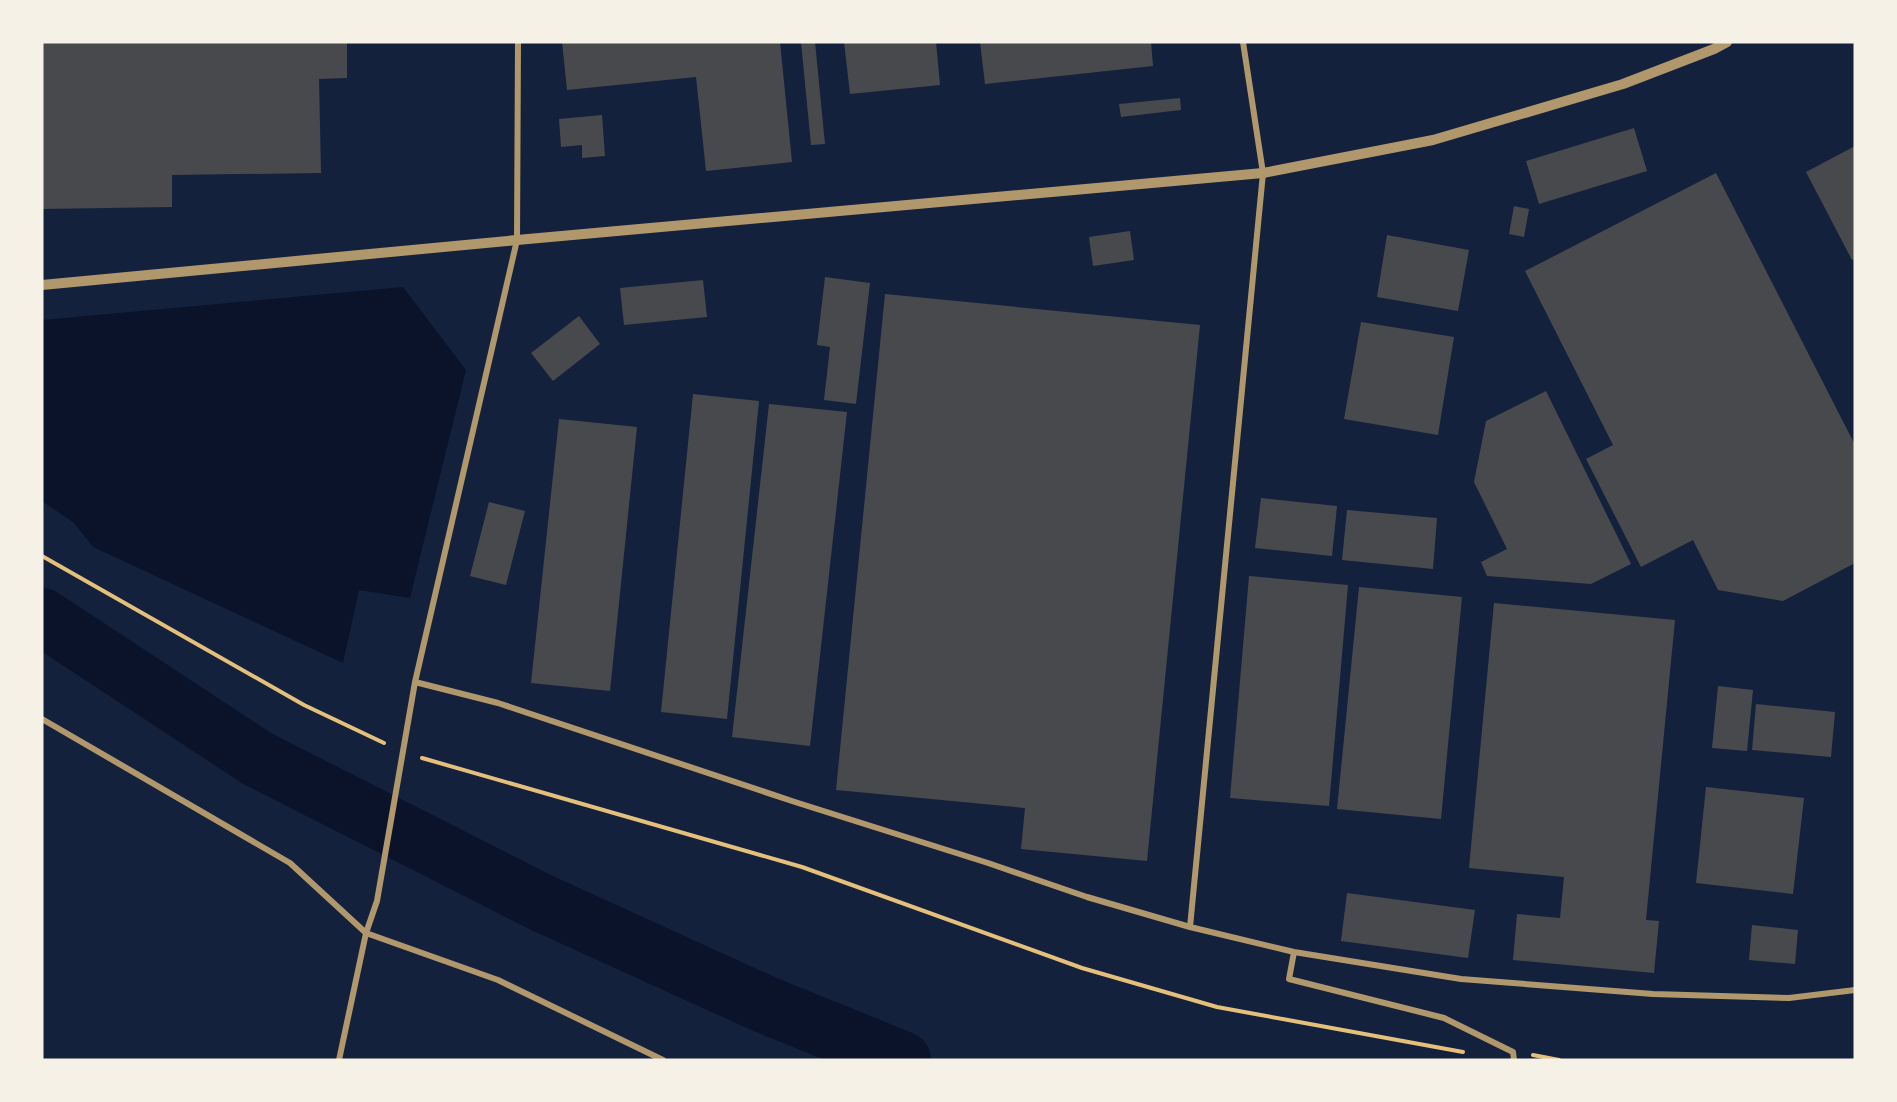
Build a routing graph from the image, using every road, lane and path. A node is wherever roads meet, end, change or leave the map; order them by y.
1 (518, 42) edge
2 (1243, 42) edge
3 (1727, 42) edge
4 (1263, 173) junction
5 (517, 240) junction
6 (42, 285) edge
7 (42, 556) edge
8 (415, 682) junction
9 (42, 719) edge
10 (403, 752) junction
11 (1190, 927) junction
12 (366, 933) junction
13 (1294, 952) junction
14 (1855, 990) edge
15 (1472, 1053) dead end
16 (339, 1060) edge
17 (663, 1060) edge
18 (1514, 1060) edge

1 - 5 street
2 - 4 street
3 - 4 street
4 - 5 street
4 - 11 street
5 - 6 street
5 - 8 street
7 - 10 path
8 - 10 street
8 - 11 street
9 - 12 street
10 - 12 street
10 - 15 path
11 - 13 street
12 - 16 street
12 - 17 street
13 - 14 street
13 - 18 street

